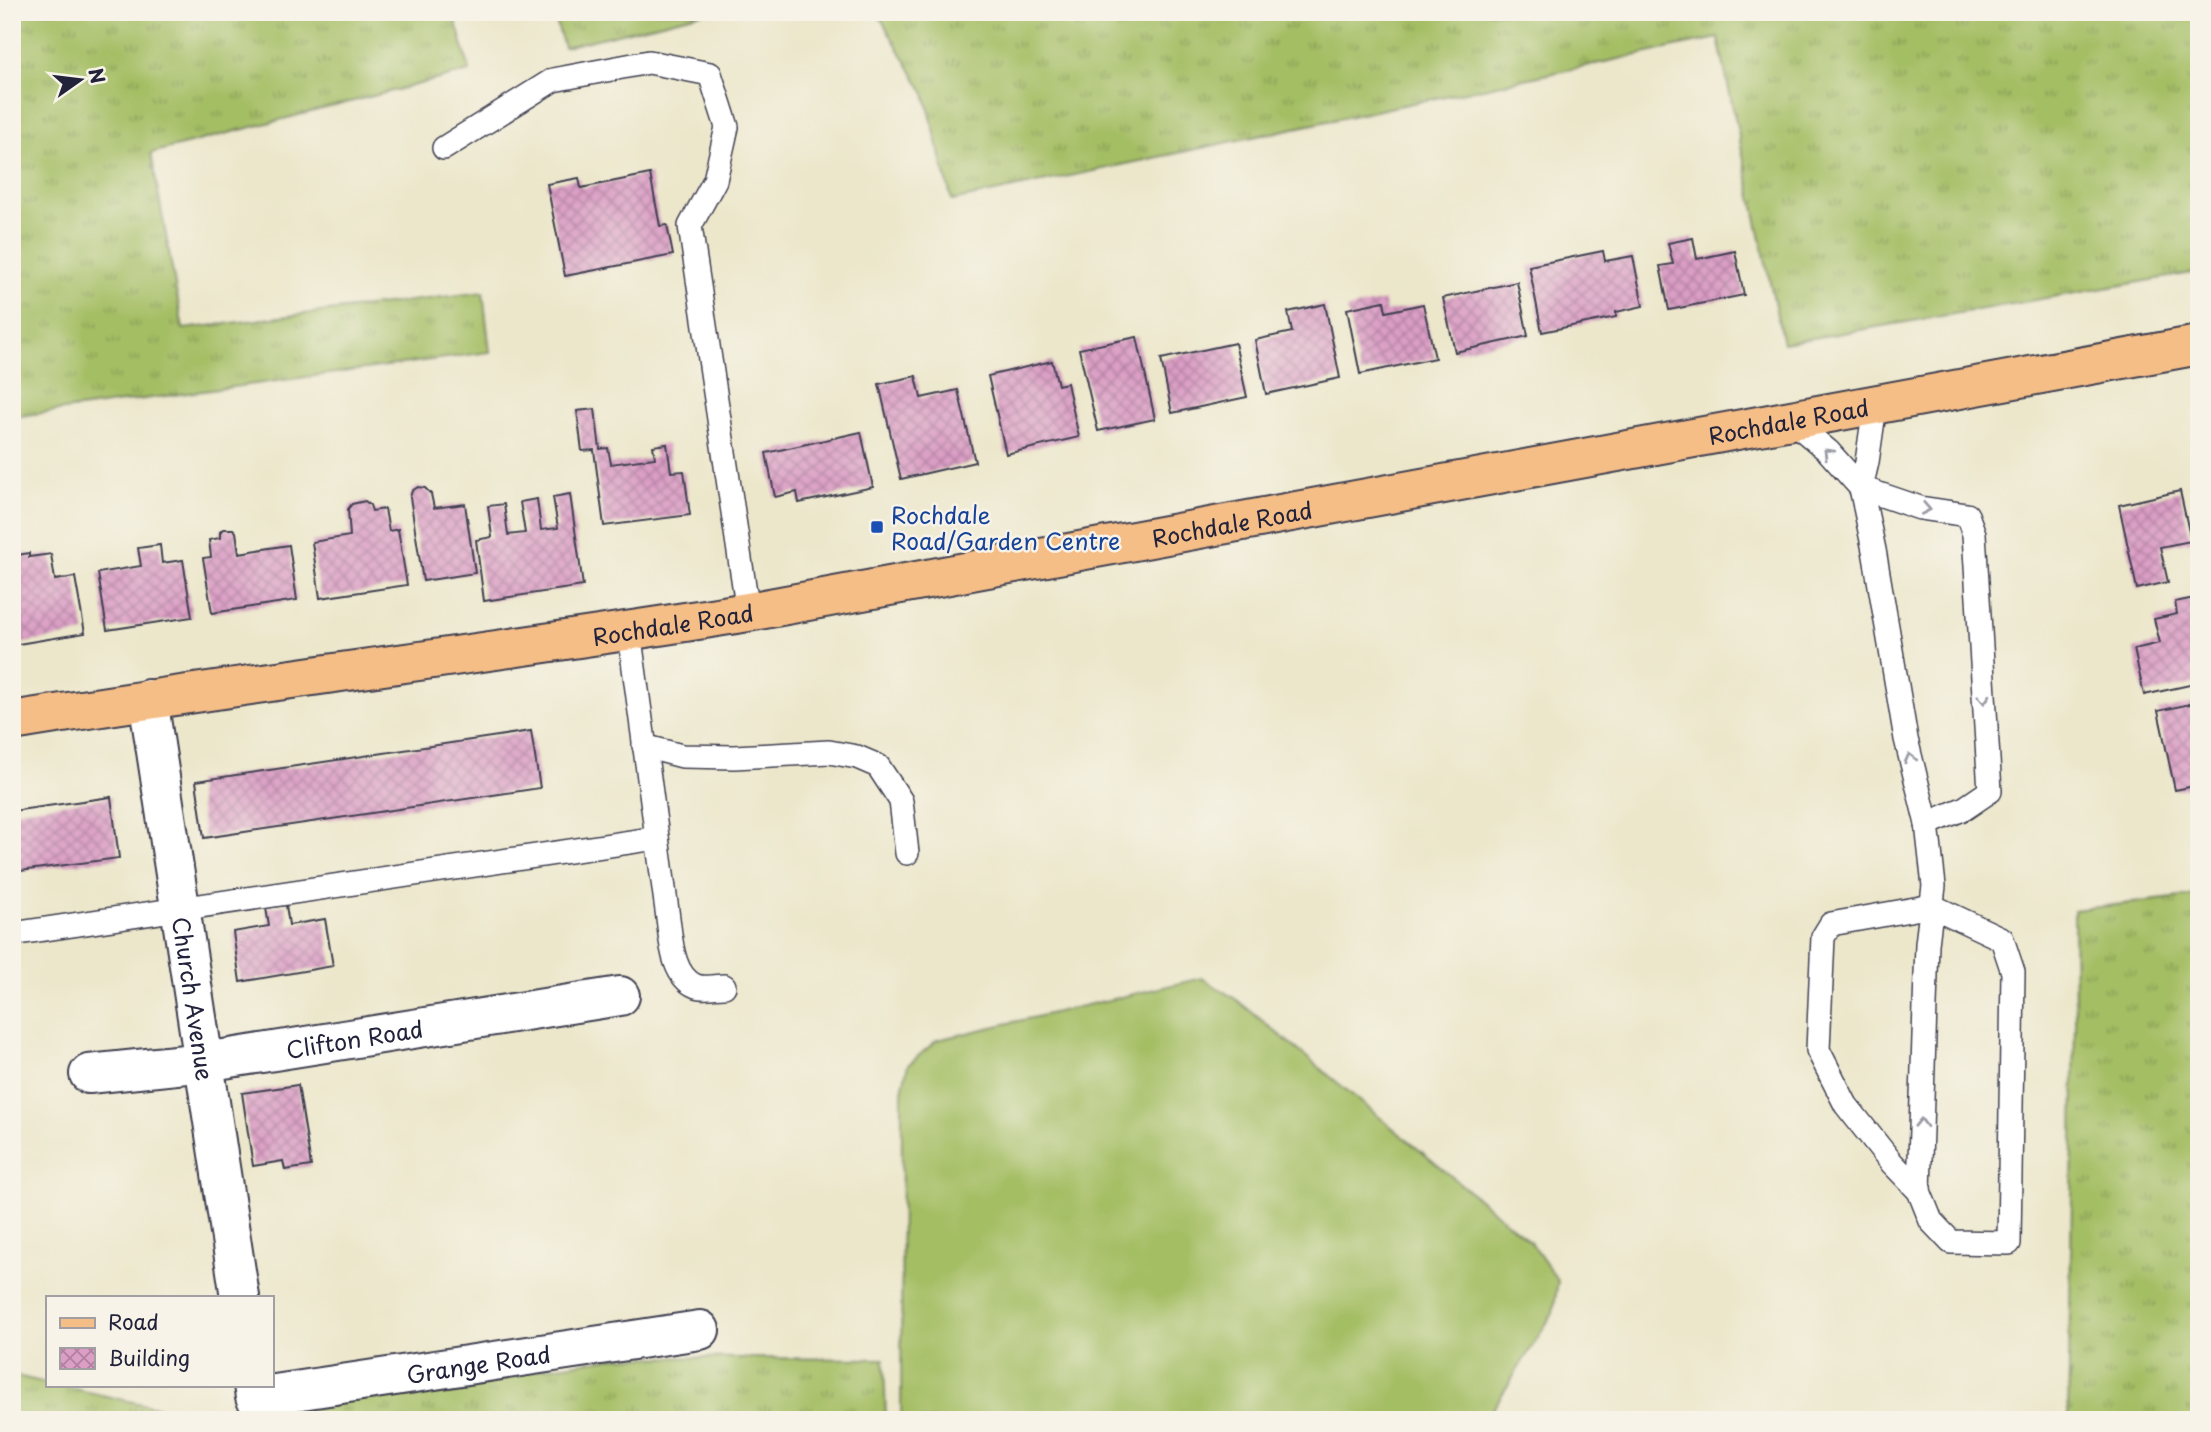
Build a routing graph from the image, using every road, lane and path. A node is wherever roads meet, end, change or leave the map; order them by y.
1 (444, 148) dead end
2 (2199, 345) edge
3 (1875, 406) junction
4 (1792, 421) junction
5 (1861, 488) junction
6 (748, 612) junction
7 (629, 631) junction
8 (148, 699) junction
9 (12, 721) edge
10 (644, 746) junction
11 (1927, 824) junction
12 (657, 838) junction
13 (908, 853) dead end
14 (1932, 906) junction
15 (181, 909) junction
16 (12, 934) edge
17 (723, 986) dead end
18 (620, 996) dead end
19 (205, 1062) junction
20 (89, 1074) dead end
21 (1919, 1191) junction
22 (240, 1296) edge
23 (700, 1330) dead end
24 (254, 1391) edge

1 - 6 lane
2 - 3 main road, Rochdale Road
3 - 4 main road, Rochdale Road
3 - 5 lane
5 -> 4 lane
4 - 6 main road, Rochdale Road
11 -> 5 lane
5 -> 11 lane
6 - 7 main road, Rochdale Road
7 - 8 main road, Rochdale Road
7 - 10 lane
8 - 9 main road, Rochdale Road
8 - 15 street, Church Avenue
10 - 12 lane
10 - 13 lane
11 - 14 lane
12 - 15 lane
12 - 17 lane
21 -> 14 lane
14 - 21 lane
14 - 21 lane
15 - 16 lane
15 - 19 street, Church Avenue
18 - 19 street, Clifton Road
19 - 20 street, Clifton Road
19 - 22 street, Church Avenue
23 - 24 street, Grange Road

